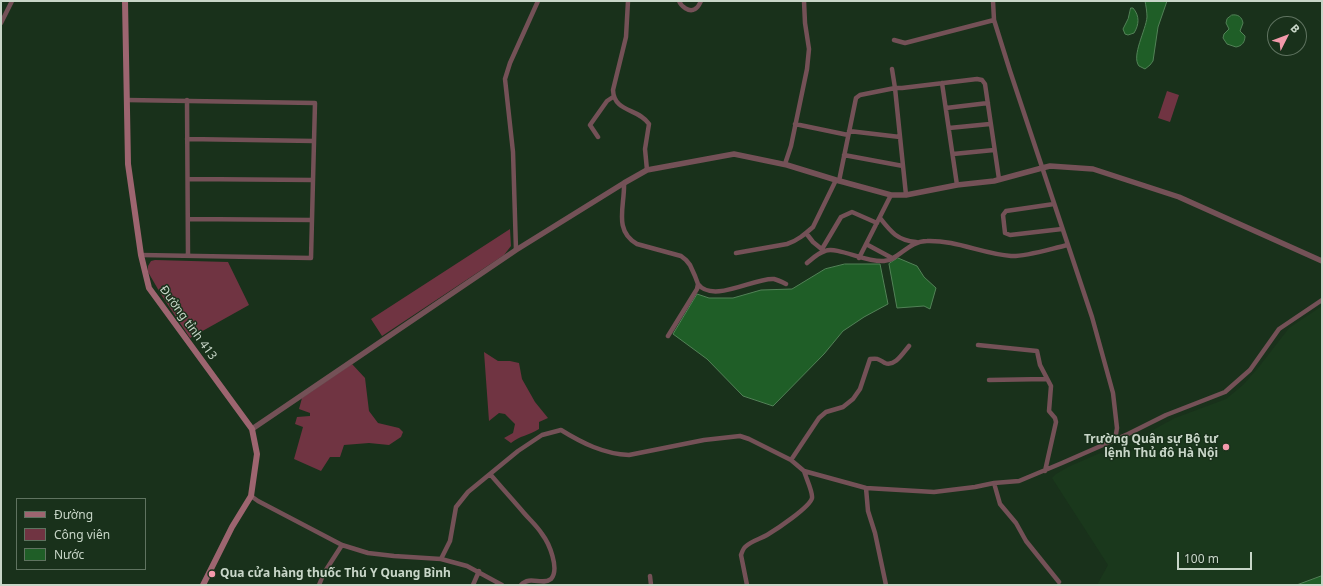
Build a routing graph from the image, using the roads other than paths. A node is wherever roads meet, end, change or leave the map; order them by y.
1 (12, 1) edge
2 (125, 1) edge
3 (538, 1) edge
4 (628, 1) edge
5 (678, 1) edge
6 (701, 1) edge
7 (804, 1) edge
8 (993, 1) edge
9 (3, 15) edge
10 (994, 20) junction
11 (1, 23) edge
12 (894, 40) dead end
13 (892, 69) dead end
14 (942, 83) junction
15 (895, 88) junction
16 (613, 96) junction
17 (127, 100) junction
18 (187, 100) junction
19 (988, 103) junction
20 (946, 108) junction
21 (795, 124) junction
22 (990, 124) junction
23 (949, 128) junction
24 (849, 133) junction
25 (598, 137) dead end
26 (900, 138) junction
27 (188, 139) junction
28 (314, 141) junction
29 (994, 150) junction
30 (953, 154) junction
31 (844, 155) junction
32 (784, 164) junction
33 (903, 166) junction
34 (1042, 168) junction
35 (647, 170) junction
36 (188, 179) junction
37 (999, 179) junction
38 (313, 180) junction
39 (838, 180) junction
40 (624, 183) junction
41 (957, 185) junction
42 (891, 195) junction
43 (906, 195) junction
44 (1054, 204) junction
45 (880, 218) junction
46 (188, 219) junction
47 (312, 220) junction
48 (877, 223) junction
49 (1062, 229) junction
50 (806, 233) junction
51 (918, 242) junction
52 (866, 244) junction
53 (1068, 245) junction
54 (516, 250) junction
55 (823, 250) junction
56 (736, 253) dead end
57 (141, 255) junction
58 (188, 256) junction
59 (859, 258) junction
60 (892, 258) junction
61 (1322, 261) edge
62 (807, 263) dead end
63 (698, 284) junction
64 (786, 284) dead end
65 (1322, 300) edge
66 (668, 336) dead end
67 (978, 345) dead end
68 (909, 346) dead end
69 (1046, 379) junction
70 (989, 380) dead end
71 (252, 428) junction
72 (1115, 440) junction
73 (791, 460) junction
74 (804, 471) junction
75 (1045, 471) junction
76 (490, 474) junction
77 (994, 483) junction
78 (866, 488) junction
79 (251, 496) junction
80 (342, 545) junction
81 (441, 560) junction
82 (479, 572) junction
83 (650, 576) dead end
84 (1059, 582) dead end
85 (203, 585) edge
86 (319, 585) edge
87 (473, 585) edge
88 (502, 585) edge
89 (521, 585) edge
90 (651, 585) edge
91 (747, 585) edge
92 (886, 585) edge

1 - 9 street
2 - 17 main road, Đường tỉnh 413
3 - 54 street
4 - 16 street
5 - 6 street
7 - 21 street
8 - 10 street
9 - 11 street
10 - 12 street
10 - 34 street
13 - 15 street
14 - 15 street
14 - 19 street
14 - 20 street
15 - 24 street
15 - 26 street
16 - 25 street
16 - 35 street
17 - 18 street
17 - 57 main road, Đường tỉnh 413
18 - 27 street
18 - 28 street
19 - 20 street
19 - 22 street
20 - 23 street
21 - 24 street
21 - 32 street
22 - 23 street
22 - 29 street
23 - 30 street
24 - 26 street
24 - 31 street
26 - 33 street
27 - 28 street
27 - 36 street
28 - 38 street
29 - 30 street
29 - 37 street
30 - 41 street
31 - 33 street
31 - 39 street
32 - 35 street
32 - 39 street
33 - 43 street
34 - 37 street
34 - 44 street
34 - 61 street
35 - 40 street
36 - 38 street
36 - 46 street
37 - 41 street
38 - 47 street
39 - 42 street
39 - 50 street
40 - 54 street
40 - 63 street
41 - 43 street
42 - 43 street
42 - 45 street
44 - 49 street
44 - 49 street
45 - 48 street
45 - 51 street
46 - 47 street
46 - 58 street
47 - 58 street
48 - 52 street
48 - 55 street
49 - 53 street
50 - 55 street
50 - 56 street
51 - 53 street
51 - 60 street
52 - 59 street
52 - 60 street
53 - 72 street
54 - 71 street
55 - 59 street
55 - 62 street
57 - 58 street
57 - 71 main road, Đường tỉnh 413
59 - 60 street
63 - 64 street
63 - 66 street
65 - 72 street
67 - 69 street
68 - 73 street
69 - 70 street
69 - 75 street
71 - 79 main road, Đường tỉnh 413
72 - 75 street
73 - 74 street
73 - 76 street
74 - 78 street
74 - 91 street
75 - 77 street
76 - 81 street
76 - 89 street
77 - 78 street
77 - 84 street
78 - 92 street
79 - 80 street
79 - 85 main road, Đường tỉnh 413
80 - 81 street
80 - 86 street
81 - 82 street
82 - 87 street
82 - 88 street
83 - 90 street

